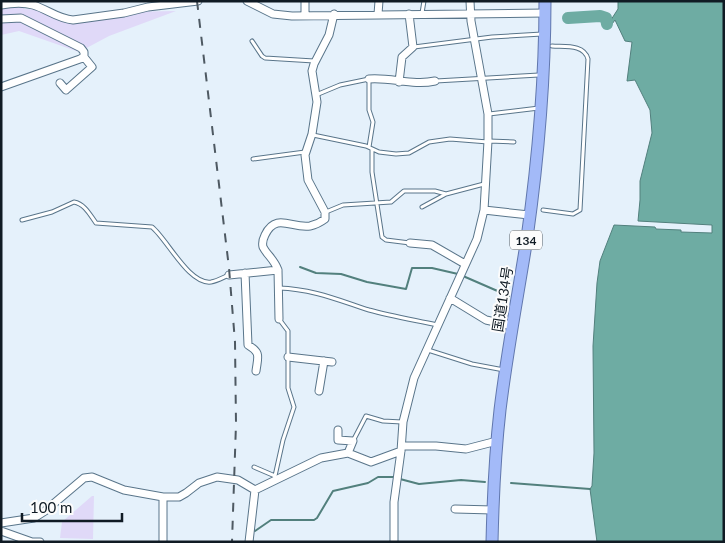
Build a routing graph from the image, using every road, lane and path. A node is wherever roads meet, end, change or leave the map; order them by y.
1 (198, 1) edge
2 (247, 1) edge
3 (305, 1) edge
4 (379, 1) edge
5 (424, 1) edge
6 (470, 1) edge
7 (1, 5) edge
8 (545, 7) edge
9 (334, 14) junction
10 (378, 14) junction
11 (409, 14) junction
12 (422, 14) junction
13 (470, 14) junction
14 (305, 15) junction
15 (1, 19) edge
16 (545, 34) junction
17 (475, 39) junction
18 (252, 41) dead end
19 (552, 46) dead end
20 (413, 47) junction
21 (84, 57) junction
22 (315, 60) junction
23 (544, 74) junction
24 (481, 77) junction
25 (369, 79) junction
26 (435, 81) joint
27 (400, 82) junction
28 (60, 84) dead end
29 (1, 87) edge
30 (316, 95) junction
31 (542, 108) junction
32 (488, 114) junction
33 (312, 134) junction
34 (488, 141) junction
35 (514, 142) dead end
36 (370, 148) junction
37 (305, 152) junction
38 (253, 159) dead end
39 (485, 184) junction
40 (446, 194) junction
41 (377, 204) junction
42 (422, 207) dead end
43 (484, 210) junction
44 (543, 210) dead end
45 (325, 212) junction
46 (529, 215) junction
47 (22, 220) dead end
48 (410, 243) joint
49 (465, 264) junction
50 (278, 270) junction
51 (244, 273) junction
52 (229, 274) joint
53 (278, 288) junction
54 (450, 298) junction
55 (279, 319) joint
56 (437, 325) junction
57 (513, 326) junction
58 (428, 350) junction
59 (288, 357) junction
60 (506, 370) junction
61 (256, 371) dead end
62 (319, 391) dead end
63 (403, 422) junction
64 (338, 430) dead end
65 (353, 441) junction
66 (497, 441) junction
67 (401, 448) junction
68 (348, 454) junction
69 (254, 467) dead end
70 (275, 478) junction
71 (255, 490) junction
72 (164, 497) junction
73 (455, 509) dead end
74 (493, 510) junction
75 (1, 523) edge
76 (1, 531) edge
77 (40, 542) edge
78 (163, 542) edge
79 (249, 542) edge
80 (394, 542) edge
81 (492, 542) edge

1 - 7 street
2 - 14 street
3 - 14 street
4 - 10 street
5 - 12 lane
6 - 13 street
8 - 13 street
8 - 16 highway, 国道134号 / 134
9 - 10 street
9 - 14 street
9 - 22 street
10 - 11 street
11 - 12 street
11 - 20 street
12 - 13 street
13 - 17 street
15 - 21 street
16 - 17 lane
16 - 23 highway, 国道134号 / 134
17 - 20 lane
17 - 24 street
18 - 22 lane
19 - 44 lane
20 - 27 street
21 - 28 street
21 - 29 street
22 - 30 street
23 - 24 lane
23 - 31 highway, 国道134号 / 134
24 - 26 lane
24 - 32 street
25 - 27 street
25 - 30 lane
25 - 36 lane
26 - 27 street
30 - 33 street
31 - 32 lane
31 - 46 highway, 国道134号 / 134
32 - 34 street
33 - 36 lane
33 - 37 street
34 - 35 lane
34 - 36 lane
34 - 39 street
36 - 41 lane
37 - 38 lane
37 - 45 street
39 - 40 lane
39 - 43 street
40 - 41 lane
40 - 42 lane
41 - 45 lane
41 - 48 lane
43 - 46 street
43 - 49 street
45 - 50 street
46 - 57 highway, 国道134号 / 134
47 - 52 lane
48 - 49 street
49 - 54 street
50 - 51 street
50 - 53 street
51 - 52 street
51 - 61 street
53 - 55 street
53 - 56 lane
54 - 56 street
54 - 57 street
55 - 59 lane
56 - 58 street
57 - 60 highway, 国道134号 / 134
58 - 60 lane
58 - 63 street
59 - 62 street
59 - 70 lane
60 - 66 highway, 国道134号 / 134
63 - 65 lane
63 - 67 street
64 - 65 street
65 - 68 street
66 - 67 street
66 - 74 highway, 国道134号 / 134
67 - 68 street
67 - 80 street
68 - 70 street
69 - 70 lane
70 - 71 street
71 - 72 street
71 - 79 street
72 - 75 street
72 - 78 street
73 - 74 street
74 - 81 highway, 国道134号 / 134
76 - 77 street

